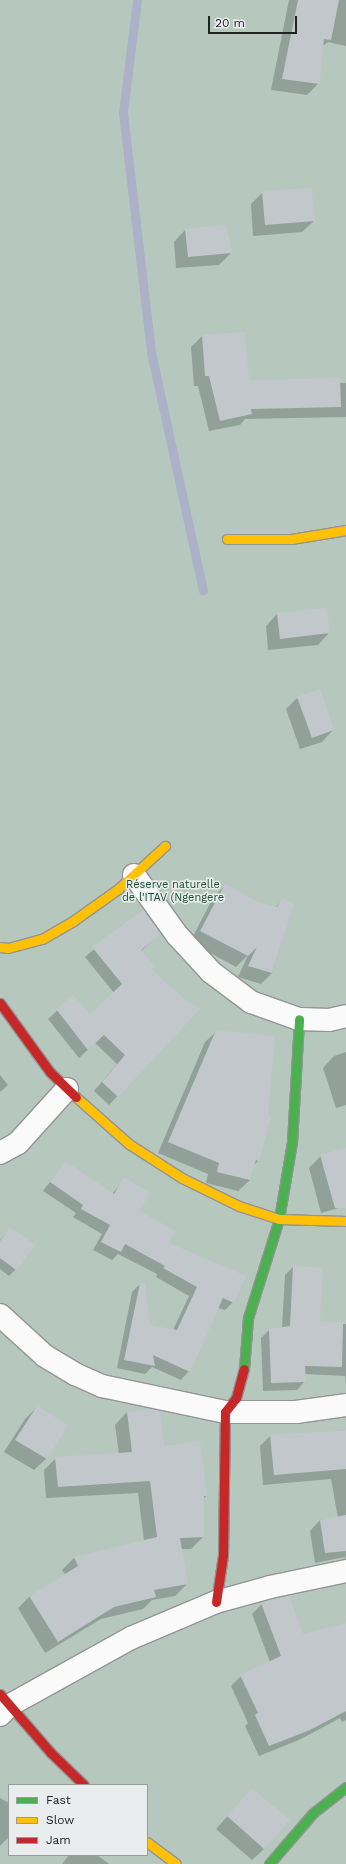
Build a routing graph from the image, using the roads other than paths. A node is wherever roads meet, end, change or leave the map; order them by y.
1 (346, 530) edge
2 (227, 539) dead end
3 (165, 846) dead end
4 (134, 875) junction
5 (0, 947) edge
6 (0, 1003) edge
7 (346, 1016) edge
8 (299, 1019) junction
9 (67, 1089) junction
10 (0, 1153) edge
11 (279, 1219) junction
12 (346, 1222) edge
13 (0, 1315) edge
14 (346, 1405) edge
15 (225, 1412) junction
16 (346, 1571) edge
17 (216, 1602) junction
18 (3, 1705) edge
19 (83, 1784) edge
20 (346, 1787) edge
21 (148, 1843) edge
22 (176, 1864) edge
23 (269, 1864) edge

1 - 2 street
3 - 4 street
4 - 5 street
4 - 8 street
6 - 9 street
7 - 8 street
8 - 11 street
9 - 10 street
9 - 11 street
11 - 12 street
11 - 15 street
13 - 15 street
14 - 15 street
15 - 17 street
16 - 17 street
17 - 18 street
18 - 19 street
20 - 23 street
21 - 22 street

